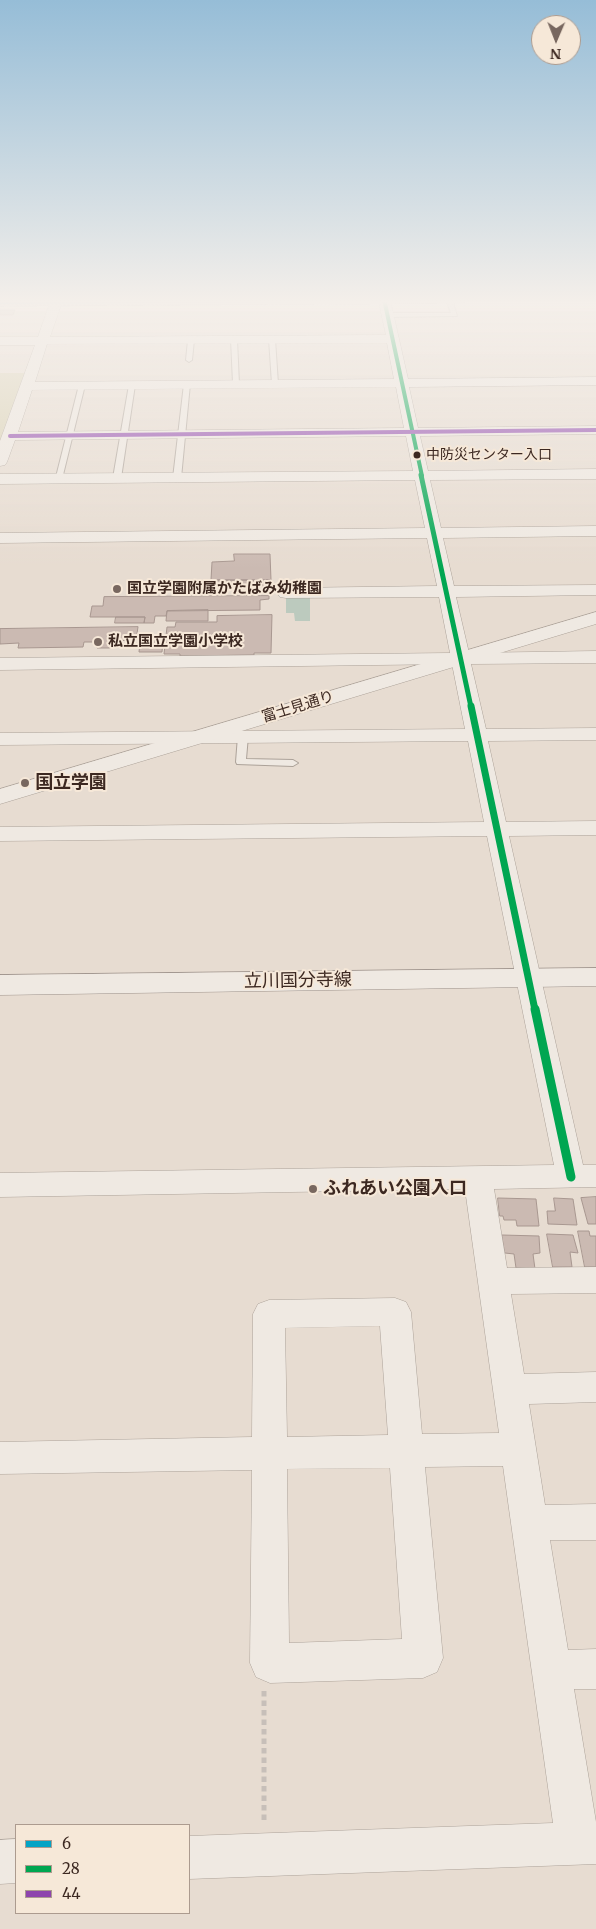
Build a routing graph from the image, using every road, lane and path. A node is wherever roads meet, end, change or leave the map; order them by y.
1 (27, 389) edge
2 (81, 389) edge
3 (131, 389) edge
4 (186, 389) edge
5 (403, 389) edge
6 (596, 430) edge
7 (412, 432) junction
8 (182, 434) junction
9 (68, 435) junction
10 (124, 435) junction
11 (10, 436) junction
12 (0, 462) edge
13 (596, 474) edge
14 (422, 475) junction
15 (58, 478) junction
16 (117, 478) junction
17 (177, 478) junction
18 (0, 479) edge
19 (596, 531) edge
20 (434, 533) junction
21 (0, 538) edge
22 (596, 590) edge
23 (447, 591) junction
24 (286, 592) dead end
25 (596, 618) edge
26 (596, 657) edge
27 (462, 658) junction
28 (0, 664) edge
29 (596, 734) edge
30 (243, 736) junction
31 (478, 736) junction
32 (200, 737) junction
33 (0, 739) edge
34 (293, 763) dead end
35 (0, 797) edge
36 (596, 828) edge
37 (497, 829) junction
38 (0, 834) edge
39 (596, 977) edge
40 (530, 978) junction
41 (0, 985) edge
42 (584, 1177) edge
43 (478, 1178) junction
44 (0, 1185) edge
45 (596, 1280) edge
46 (493, 1281) junction
47 (596, 1387) edge
48 (509, 1389) junction
49 (518, 1449) junction
50 (405, 1452) junction
51 (270, 1453) junction
52 (0, 1458) edge
53 (596, 1522) edge
54 (529, 1523) junction
55 (270, 1663) junction
56 (596, 1669) edge
57 (552, 1670) junction
58 (587, 1844) edge
59 (264, 1856) junction
60 (190, 1858) edge
61 (15, 1861) edge
62 (0, 1862) edge

1 - 11 street
2 - 9 lane
3 - 10 lane
4 - 8 lane
5 - 7 street
6 - 7 street
7 - 8 street
7 - 14 street
8 - 10 street
8 - 17 lane
9 - 10 street
9 - 11 street
9 - 15 lane
10 - 16 lane
11 - 12 street
13 - 14 street
14 - 17 street
14 - 20 street
15 - 16 street
15 - 18 street
16 - 17 street
19 - 20 street
20 - 21 street
20 - 23 street
22 - 23 street
23 - 24 street
23 - 27 street
25 - 27 street, 富士見通り
26 - 27 street
27 - 28 street
27 - 31 street
27 - 32 street, 富士見通り
29 - 31 street
30 - 31 street
30 - 32 street
30 - 34 lane
31 - 37 street
32 - 33 street
32 - 35 street, 富士見通り
36 - 37 street
37 - 38 street
37 - 40 street
39 - 40 street, 立川国分寺線
40 - 41 street, 立川国分寺線
40 - 42 street
42 - 43 street
43 - 44 street
43 - 46 street
45 - 46 street
46 - 48 street
47 - 48 street
48 - 49 street
49 - 50 street
49 - 54 street
50 - 51 street
50 - 51 street
50 - 55 street
51 - 52 street
51 - 55 street
53 - 54 street
54 - 57 street
55 - 59 path
56 - 57 street
57 - 58 street
58 - 59 street
59 - 60 street
61 - 62 street

